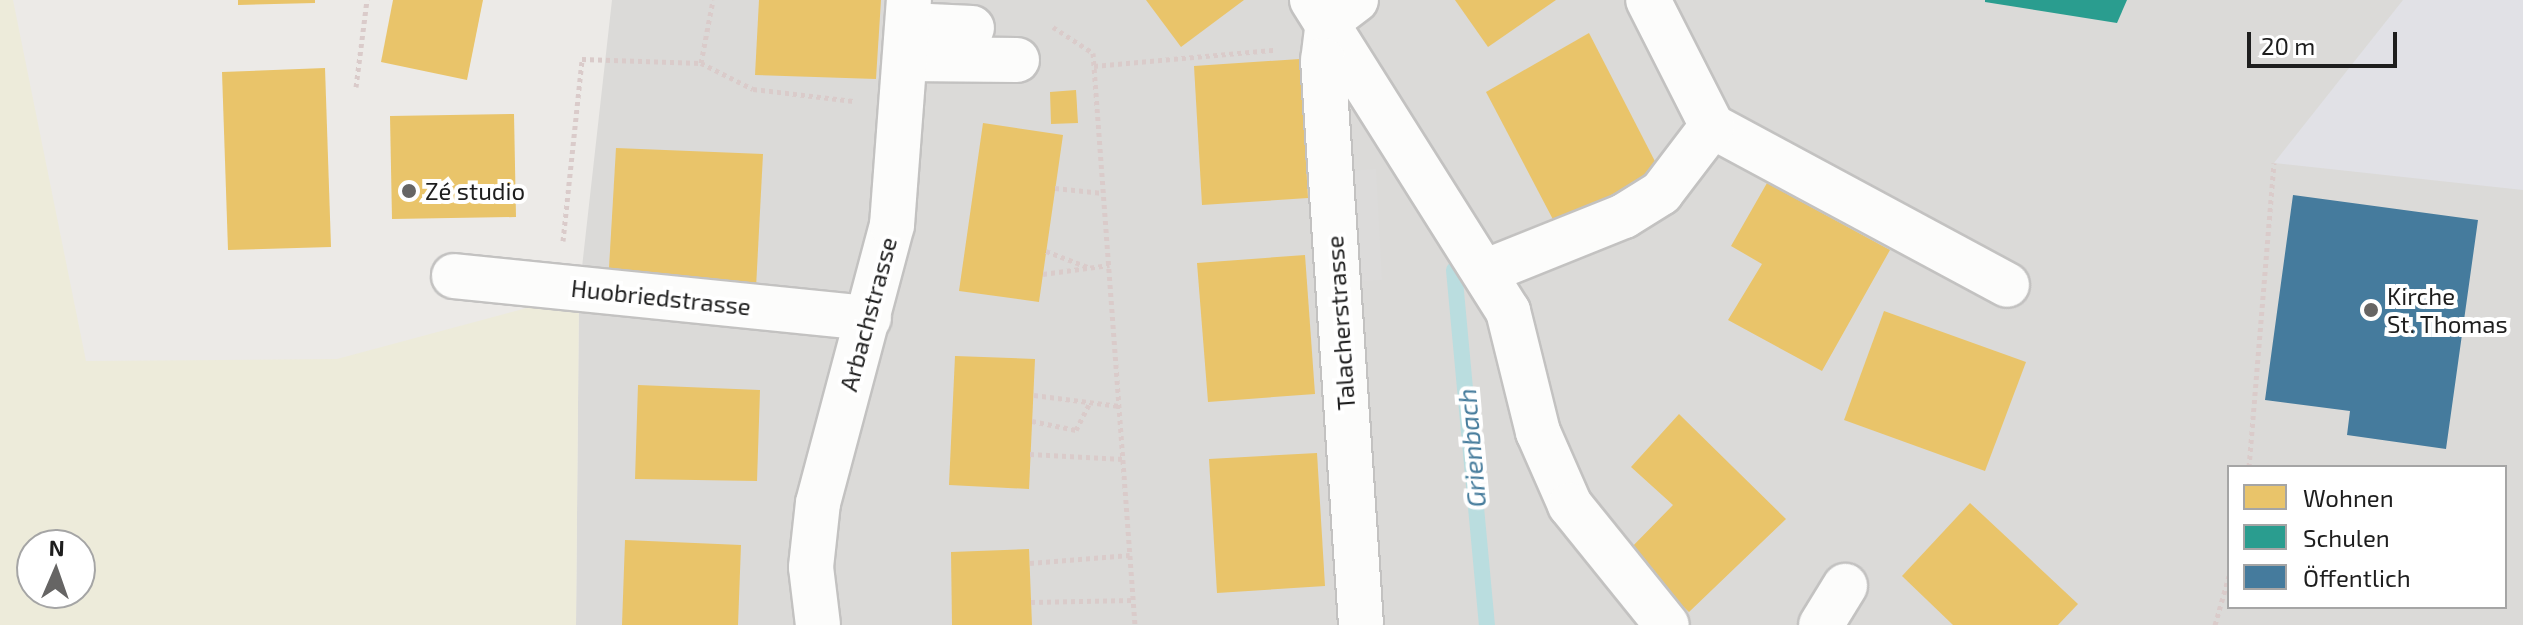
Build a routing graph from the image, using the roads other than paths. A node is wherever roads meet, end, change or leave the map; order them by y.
1 (1648, 0) edge
2 (1338, 6) edge
3 (907, 28) edge
4 (972, 28) dead end
5 (1017, 60) dead end
6 (1712, 126) junction
7 (1487, 271) junction
8 (454, 276) dead end
9 (2007, 285) dead end
10 (869, 318) junction
11 (1845, 586) dead end
12 (818, 625) edge
13 (1361, 625) edge
14 (1667, 625) edge
15 (1821, 625) edge

1 - 6 street
2 - 7 street
2 - 13 street, Talacherstrasse
3 - 4 street
3 - 5 street
3 - 10 street, Arbachstrasse
6 - 7 street
6 - 9 street
7 - 14 street
8 - 10 street, Huobriedstrasse
10 - 12 street, Arbachstrasse
11 - 15 street

